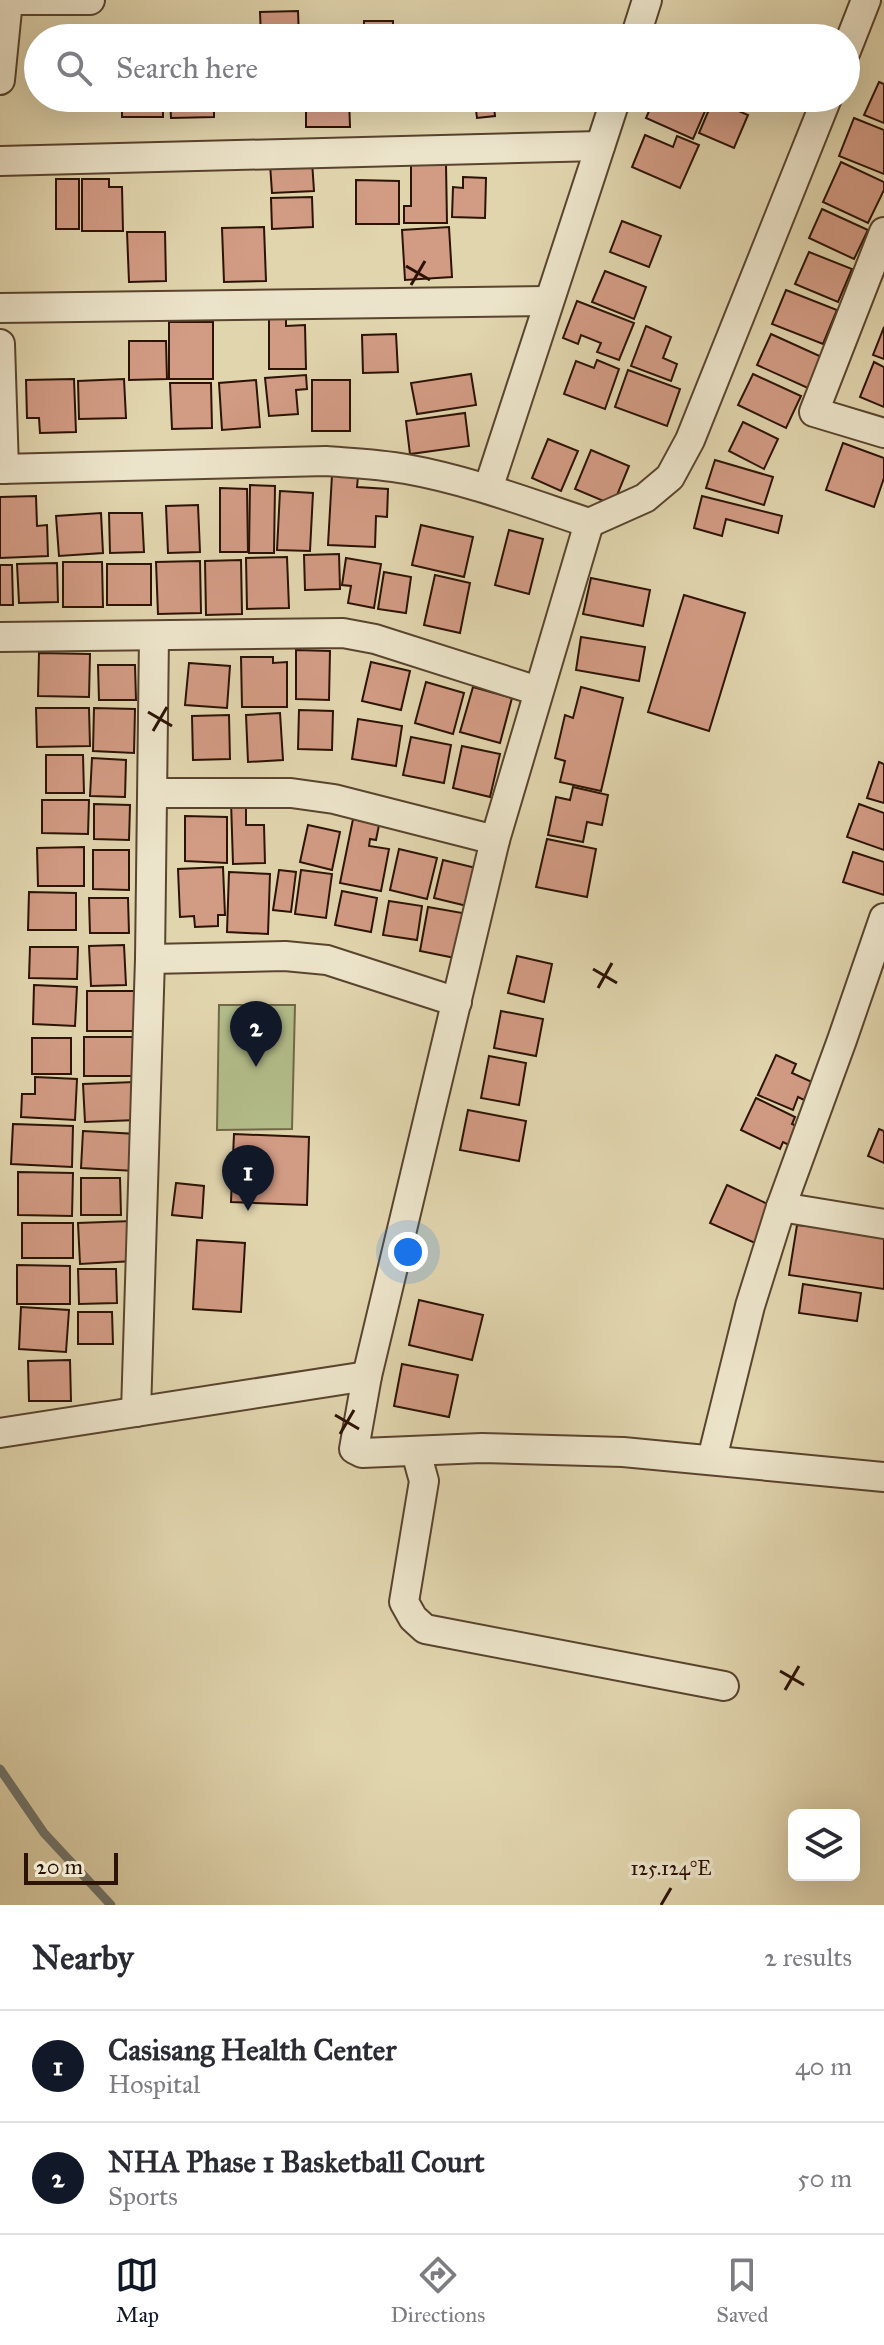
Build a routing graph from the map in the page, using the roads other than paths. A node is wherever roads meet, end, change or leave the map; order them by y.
1 (0, 0) edge
2 (8, 0) edge
3 (90, 0) edge
4 (647, 0) edge
5 (866, 0) edge
6 (639, 24) edge
7 (857, 24) edge
8 (0, 80) edge
9 (611, 112) edge
10 (821, 112) edge
11 (600, 146) junction
12 (0, 161) edge
13 (884, 232) edge
14 (872, 296) edge
15 (547, 301) junction
16 (0, 308) edge
17 (0, 344) edge
18 (884, 433) edge
19 (2, 469) edge
20 (488, 489) junction
21 (589, 523) junction
22 (154, 636) junction
23 (0, 637) edge
24 (538, 691) junction
25 (153, 793) junction
26 (495, 840) junction
27 (884, 918) edge
28 (150, 959) junction
29 (457, 1002) junction
30 (781, 1207) junction
31 (884, 1224) edge
32 (367, 1376) junction
33 (136, 1412) junction
34 (0, 1433) edge
35 (416, 1452) junction
36 (712, 1459) junction
37 (884, 1477) edge
38 (724, 1686) dead end

1 - 2 street
2 - 3 street
2 - 8 street
4 - 6 street
5 - 7 street
9 - 11 street
10 - 21 street
11 - 12 street
11 - 15 street
13 - 14 street
14 - 18 street
15 - 16 street
15 - 20 street
17 - 19 street
19 - 20 street
20 - 21 street
21 - 24 street
22 - 23 street
22 - 24 street
22 - 25 street
24 - 26 street
25 - 26 street
25 - 28 street
26 - 29 street
27 - 30 street
28 - 29 street
28 - 33 street
29 - 32 street
30 - 31 street
30 - 36 street
32 - 33 street
32 - 35 street
33 - 34 street
35 - 36 street
35 - 38 street
36 - 37 street

